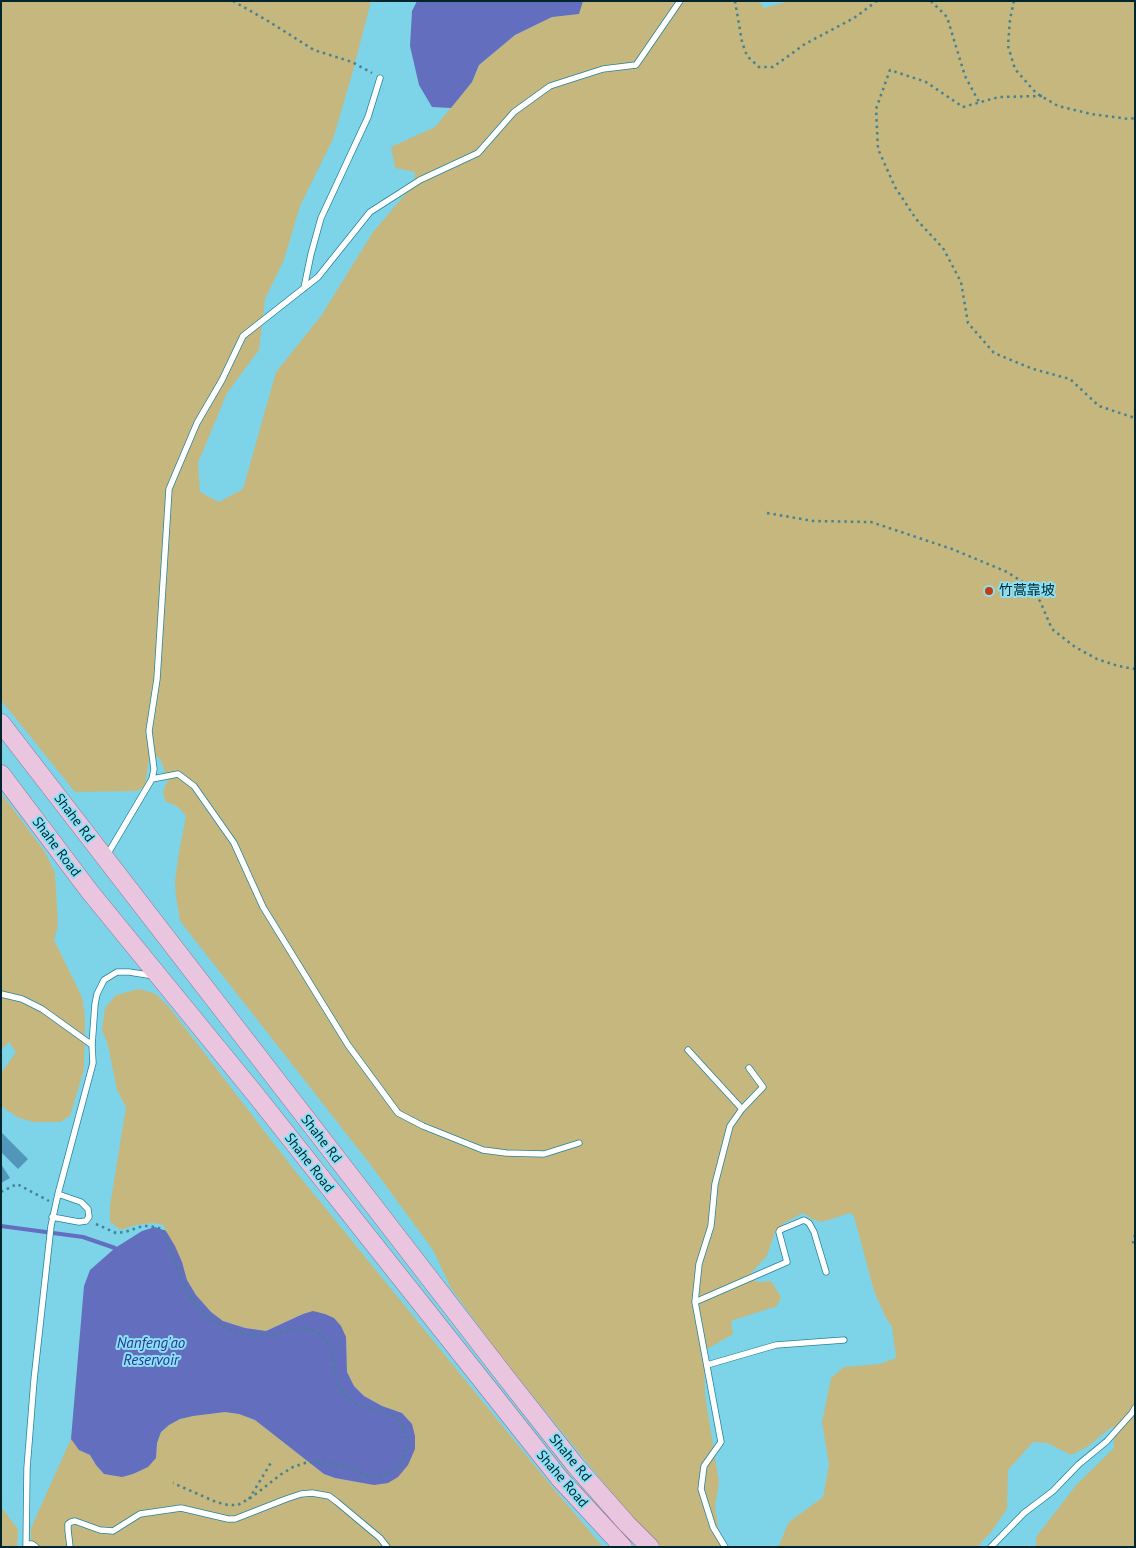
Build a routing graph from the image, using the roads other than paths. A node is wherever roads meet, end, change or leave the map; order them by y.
1 (680, 1) edge
2 (380, 78) road end
3 (304, 288) junction
4 (1, 723) edge
5 (1, 774) edge
6 (152, 779) junction
7 (105, 859) junction
8 (158, 976) junction
9 (1, 994) edge
10 (92, 1045) junction
11 (688, 1050) dead end
12 (750, 1068) dead end
13 (742, 1109) junction
14 (579, 1143) dead end
15 (58, 1194) junction
16 (52, 1217) junction
17 (826, 1272) dead end
18 (695, 1302) junction
19 (844, 1340) dead end
20 (707, 1365) junction
21 (1135, 1408) edge
22 (26, 1545) edge
23 (36, 1547) edge
24 (70, 1547) edge
25 (387, 1547) edge
26 (623, 1547) edge
27 (650, 1547) edge
28 (725, 1547) edge
29 (991, 1547) edge

1 - 3 lane
2 - 3 lane
3 - 6 lane
4 - 7 main road, Shahe Rd
5 - 8 main road, Shahe Road
6 - 7 lane
6 - 14 lane
7 - 27 main road, Shahe Rd
8 - 10 lane
8 - 26 main road, Shahe Road
9 - 10 lane
10 - 15 lane
11 - 13 lane
12 - 13 lane
13 - 18 lane
15 - 16 lane
15 - 16 lane
16 - 22 lane
17 - 18 lane
18 - 20 lane
19 - 20 lane
20 - 28 lane
21 - 29 lane
22 - 23 lane
24 - 25 lane

